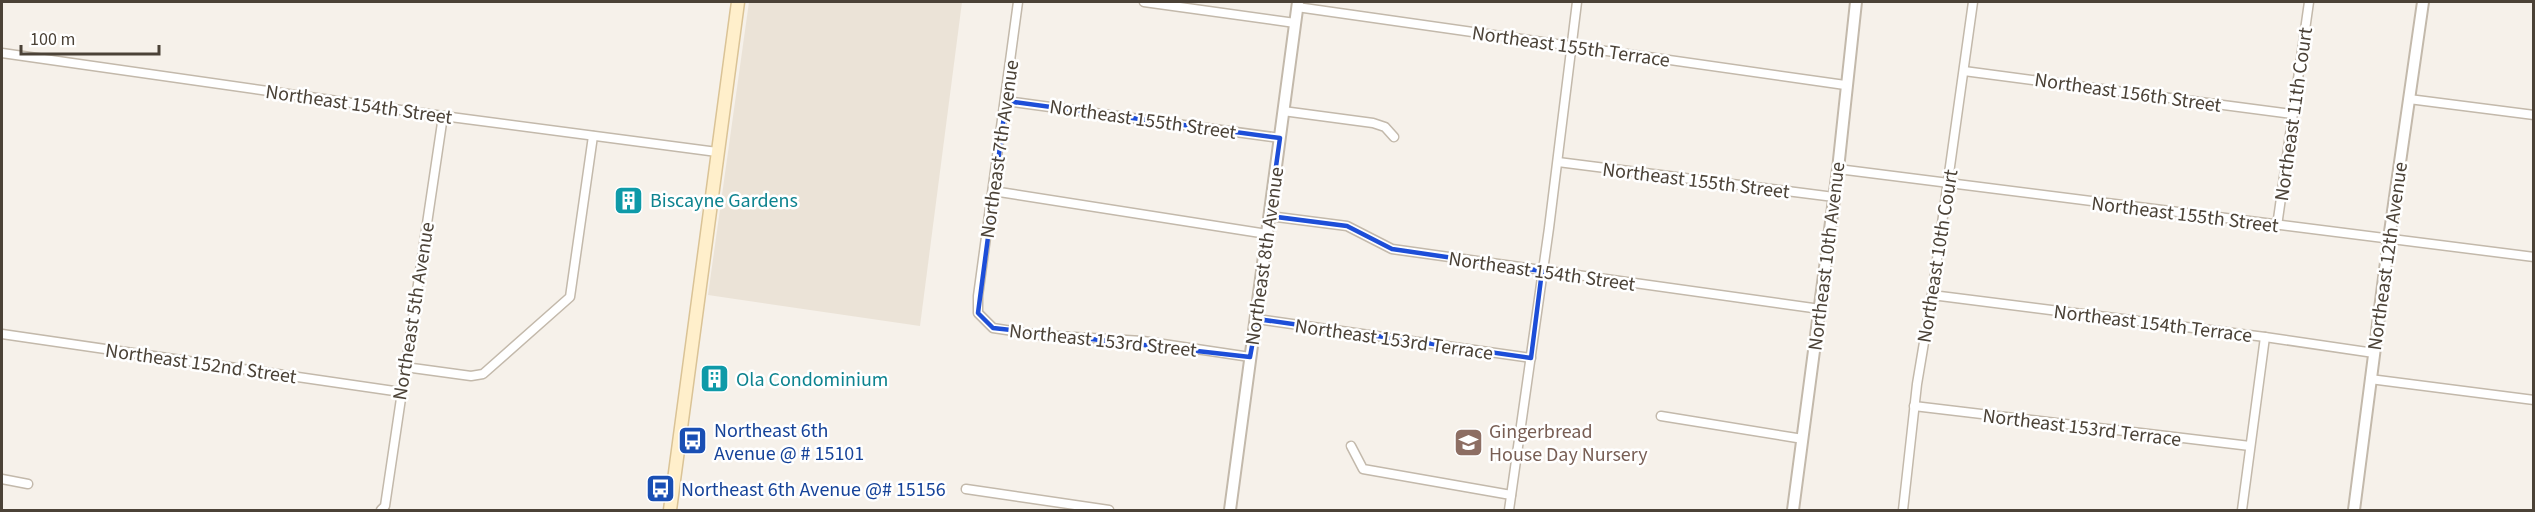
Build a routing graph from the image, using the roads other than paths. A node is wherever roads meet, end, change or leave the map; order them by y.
1 (738, 2) edge
2 (1018, 2) edge
3 (1144, 2) edge
4 (1577, 2) edge
5 (1856, 2) edge
6 (1973, 2) edge
7 (2309, 2) edge
8 (2423, 2) edge
9 (1298, 4) edge
10 (1295, 23) junction
11 (1571, 46) junction
12 (2, 53) edge
13 (1964, 71) junction
14 (1845, 85) junction
15 (2409, 99) junction
16 (1006, 101) junction
17 (1283, 111) junction
18 (2292, 114) junction
19 (2534, 115) edge
20 (443, 116) junction
21 (593, 136) junction
22 (1394, 137) dead end
23 (1280, 138) junction
24 (717, 152) junction
25 (1558, 162) junction
26 (1838, 169) junction
27 (1948, 182) junction
28 (993, 191) junction
29 (1834, 197) junction
30 (1269, 216) junction
31 (2277, 226) junction
32 (1267, 234) junction
33 (2389, 239) junction
34 (2534, 257) edge
35 (1542, 271) junction
36 (1932, 295) junction
37 (978, 296) joint
38 (1820, 309) junction
39 (1257, 319) junction
40 (2, 334) edge
41 (2265, 337) junction
42 (2374, 353) junction
43 (1250, 357) junction
44 (1531, 358) junction
45 (405, 367) junction
46 (2370, 379) junction
47 (401, 392) junction
48 (2534, 400) edge
49 (1914, 406) junction
50 (1661, 417) dead end
51 (1803, 439) junction
52 (1351, 446) dead end
53 (2250, 446) junction
54 (2, 479) edge
55 (28, 484) dead end
56 (966, 489) dead end
57 (1511, 495) junction
58 (383, 508) edge
59 (670, 510) edge
60 (1109, 510) edge
61 (1230, 510) edge
62 (1509, 510) edge
63 (1793, 510) edge
64 (1903, 510) edge
65 (2242, 510) edge
66 (2354, 510) edge

1 - 24 main road
2 - 16 street, Northeast 7th Avenue
3 - 10 street
4 - 11 street
5 - 14 street, Northeast 10th Avenue
6 - 13 street, Northeast 10th Court
7 - 18 street, Northeast 11th Court
8 - 15 street, Northeast 12th Avenue
9 - 10 street, Northeast 8th Avenue
9 - 11 street, Northeast 155th Terrace
10 - 17 street, Northeast 8th Avenue
11 - 14 street, Northeast 155th Terrace
11 - 25 street
12 - 20 street, Northeast 154th Street
13 - 18 street, Northeast 156th Street
13 - 27 street, Northeast 10th Court
14 - 26 street, Northeast 10th Avenue
15 - 19 street
15 - 33 street, Northeast 12th Avenue
16 - 23 street, Northeast 155th Street
16 - 28 street, Northeast 7th Avenue
17 - 22 street
17 - 23 street, Northeast 8th Avenue
18 - 31 street, Northeast 11th Court
20 - 21 street, Northeast 154th Street
20 - 45 street, Northeast 5th Avenue
21 - 24 street, Northeast 154th Street
21 - 45 street
23 - 30 street, Northeast 8th Avenue
24 - 59 main road
25 - 29 street, Northeast 155th Street
25 - 35 street
26 - 27 street, Northeast 155th Street
26 - 29 street, Northeast 10th Avenue
27 - 31 street, Northeast 155th Street
27 - 36 street, Northeast 10th Court
28 - 32 street
28 - 37 street, Northeast 7th Avenue
29 - 38 street, Northeast 10th Avenue
30 - 32 street, Northeast 8th Avenue
30 - 35 street, Northeast 154th Street
31 - 33 street, Northeast 155th Street
32 - 39 street, Northeast 8th Avenue
33 - 34 street, Northeast 155th Street
33 - 42 street, Northeast 12th Avenue
35 - 38 street, Northeast 154th Street
35 - 44 street
36 - 41 street, Northeast 154th Terrace
36 - 49 street, Northeast 10th Court
37 - 43 street, Northeast 153rd Street
38 - 51 street, Northeast 10th Avenue
39 - 43 street, Northeast 8th Avenue
39 - 44 street, Northeast 153rd Terrace
40 - 47 street, Northeast 152nd Street
41 - 42 street, Northeast 154th Terrace
41 - 53 street
42 - 46 street, Northeast 12th Avenue
43 - 61 street, Northeast 8th Avenue
44 - 57 street
45 - 47 street, Northeast 5th Avenue
46 - 48 street
46 - 66 street, Northeast 12th Avenue
47 - 58 street, Northeast 5th Avenue
49 - 53 street, Northeast 153rd Terrace
49 - 64 street, Northeast 10th Court
50 - 51 street
51 - 63 street, Northeast 10th Avenue
52 - 57 street
53 - 65 street
54 - 55 street
56 - 60 street
57 - 62 street

